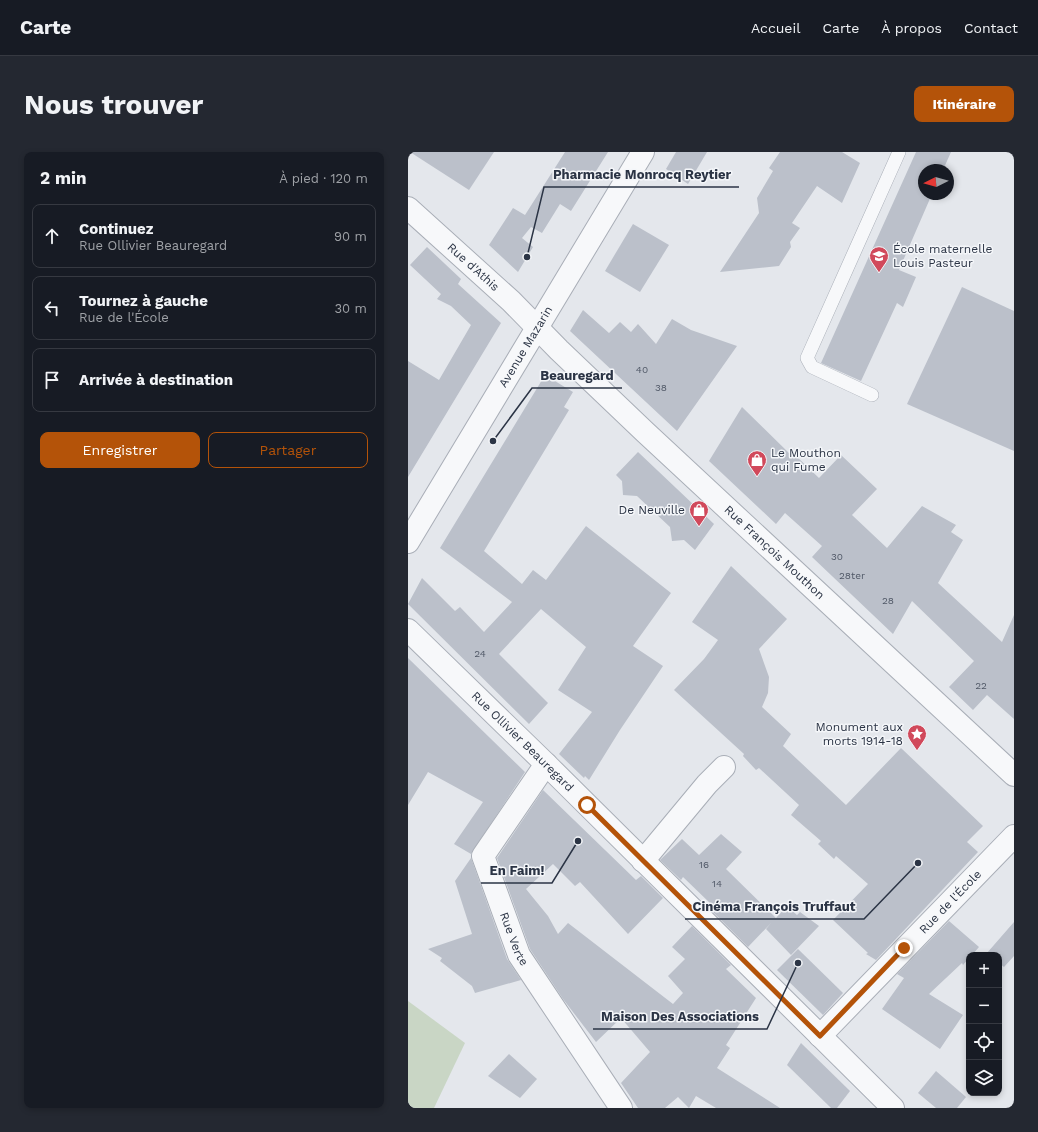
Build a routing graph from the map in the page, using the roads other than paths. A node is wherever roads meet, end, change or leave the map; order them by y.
1 (643, 152) edge
2 (899, 152) edge
3 (408, 208) edge
4 (538, 328) junction
5 (872, 395) dead end
6 (408, 542) edge
7 (408, 630) edge
8 (546, 764) junction
9 (724, 767) dead end
10 (1014, 775) edge
11 (1014, 836) edge
12 (643, 860) junction
13 (820, 1036) junction
14 (621, 1108) edge
15 (893, 1108) edge

1 - 4 street, Avenue Mazarin
2 - 5 lane
3 - 4 street, Rue d'Athis
4 - 6 street, Avenue Mazarin
4 - 10 street, Rue François Mouthon
7 - 8 street, Rue Ollivier Beauregard
8 - 12 street, Rue Ollivier Beauregard
8 - 14 street, Rue Verte
9 - 12 street
11 - 13 street, Rue de l'École
12 - 13 street, Rue Ollivier Beauregard
13 - 15 street, Rue Ollivier Beauregard

